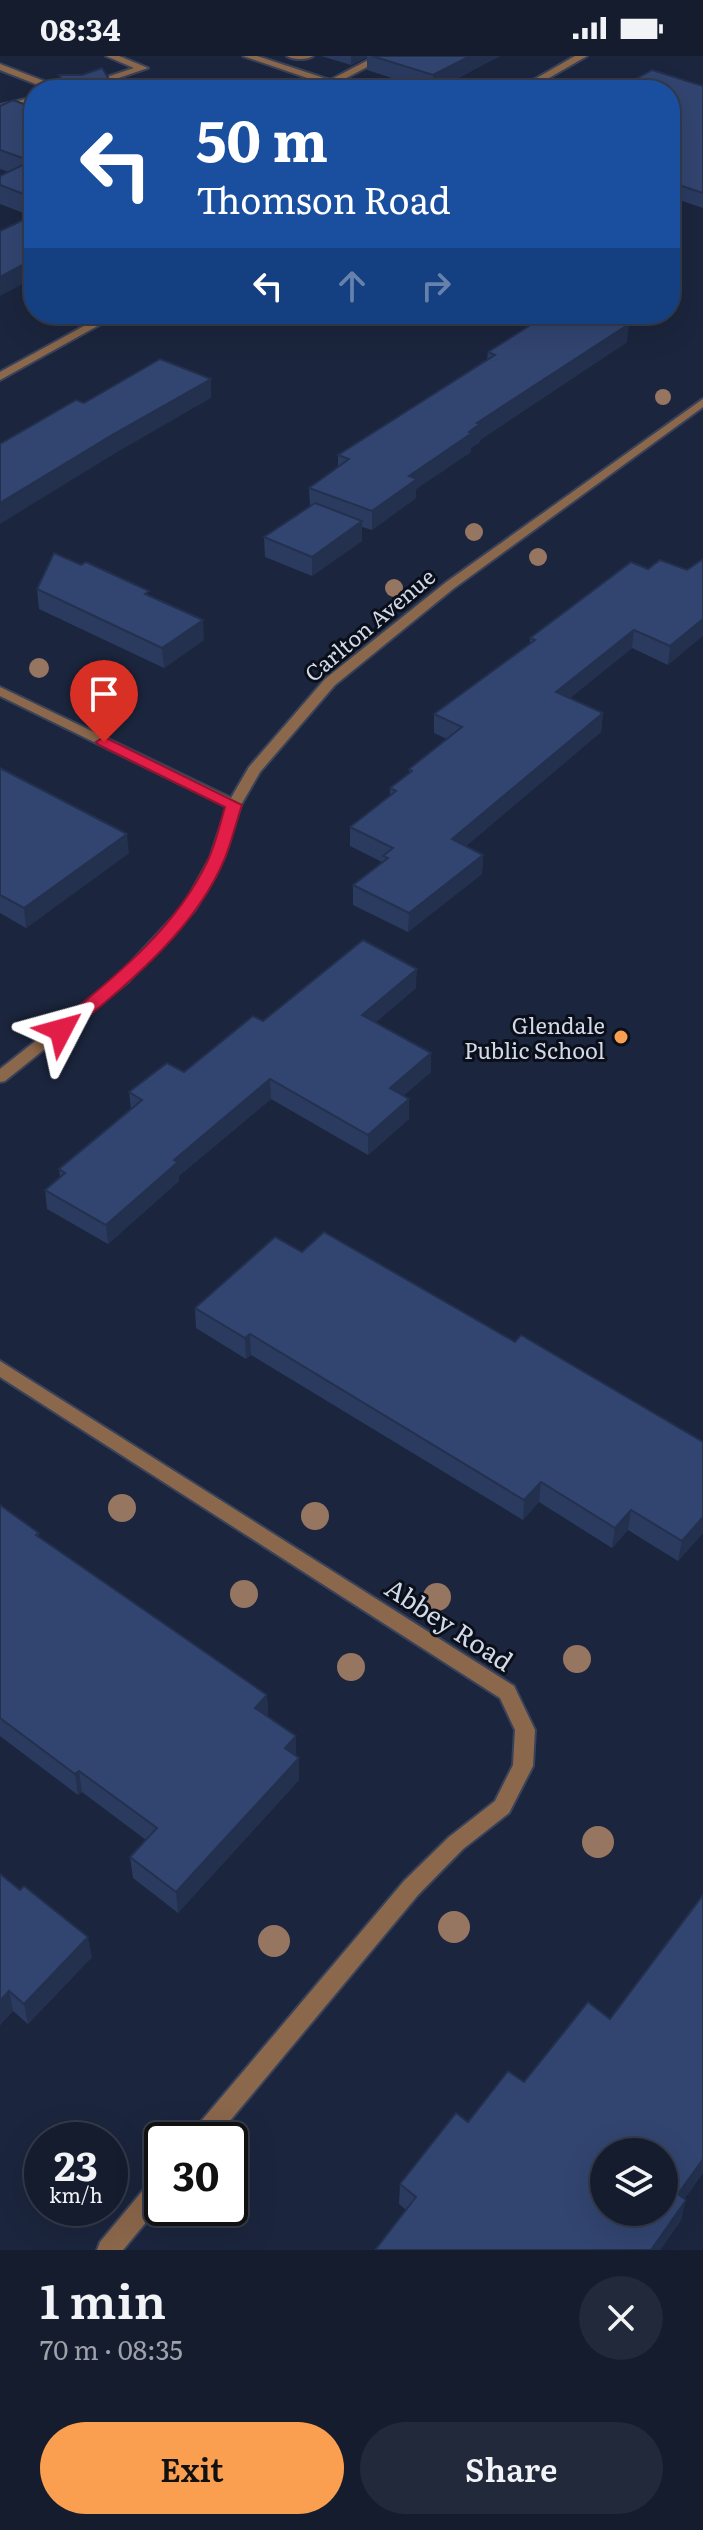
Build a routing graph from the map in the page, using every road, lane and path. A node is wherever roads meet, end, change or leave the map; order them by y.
1 (111, 56) edge
2 (248, 56) edge
3 (292, 56) edge
4 (308, 56) edge
5 (383, 56) edge
6 (582, 56) edge
7 (0, 67) edge
8 (33, 80) edge
9 (105, 80) edge
10 (322, 80) edge
11 (337, 80) edge
12 (539, 80) edge
13 (24, 102) edge
14 (0, 108) edge
15 (96, 324) edge
16 (0, 377) edge
17 (703, 402) edge
18 (0, 691) edge
19 (234, 805) junction
20 (0, 1077) edge
21 (0, 1368) edge
22 (215, 2122) edge
23 (144, 2207) edge
24 (108, 2250) edge

1 - 9 street
2 - 10 street
3 - 4 street
5 - 11 street
6 - 12 street
7 - 8 street
13 - 14 street
15 - 16 street
17 - 19 street, Carlton Avenue
18 - 19 street
19 - 20 street, Carlton Avenue
21 - 22 street, Abbey Road
23 - 24 street

